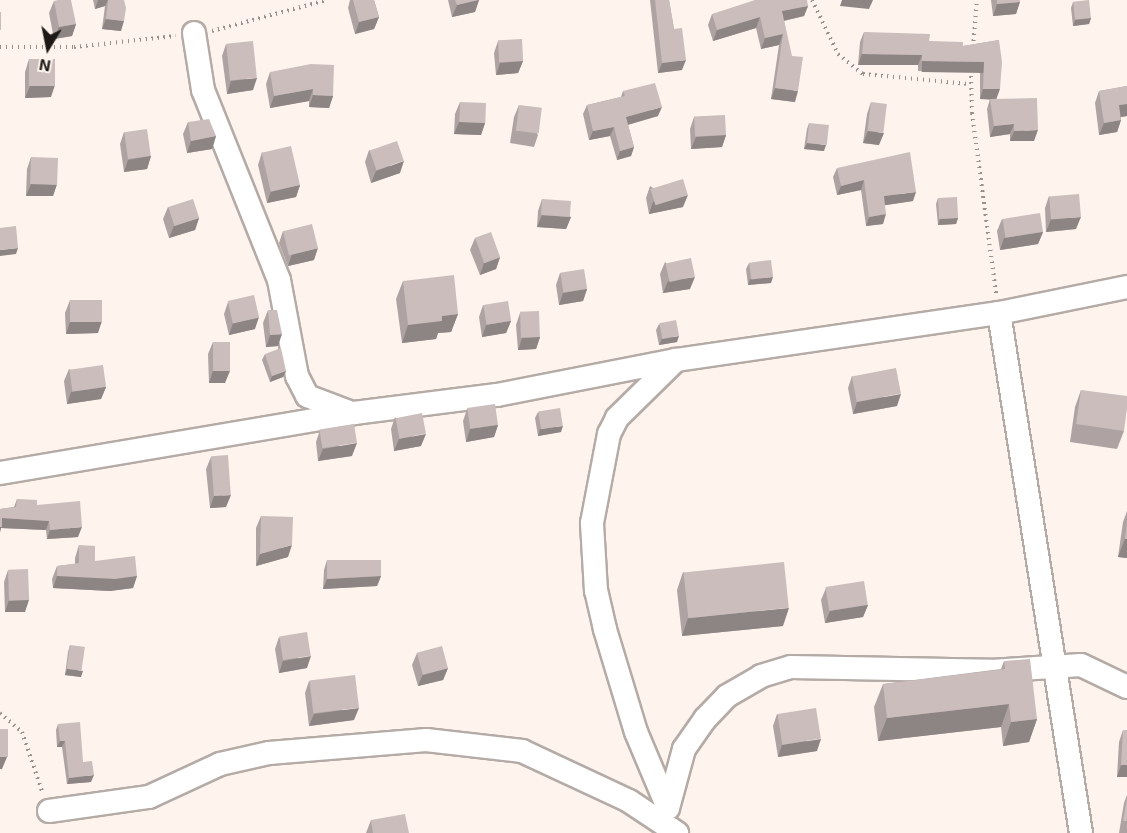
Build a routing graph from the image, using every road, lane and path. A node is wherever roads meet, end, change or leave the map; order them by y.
1 (327, 0) edge
2 (812, 0) edge
3 (977, 0) edge
4 (194, 33) junction
5 (0, 47) edge
6 (973, 52) edge
7 (972, 63) edge
8 (970, 84) junction
9 (1127, 287) edge
10 (999, 313) junction
11 (676, 360) junction
12 (354, 413) junction
13 (0, 473) edge
14 (1056, 667) junction
15 (1127, 687) edge
16 (0, 713) edge
17 (668, 808) junction
18 (49, 811) joint
19 (675, 832) edge
20 (1081, 833) edge

1 - 4 path
2 - 8 path
3 - 6 path
4 - 5 path
4 - 12 street
7 - 8 path
8 - 10 path
9 - 10 street
10 - 11 street
10 - 14 street
11 - 12 street
11 - 17 street
12 - 13 street
14 - 15 street
14 - 17 street
14 - 20 street
16 - 18 path
17 - 19 street
18 - 19 street

